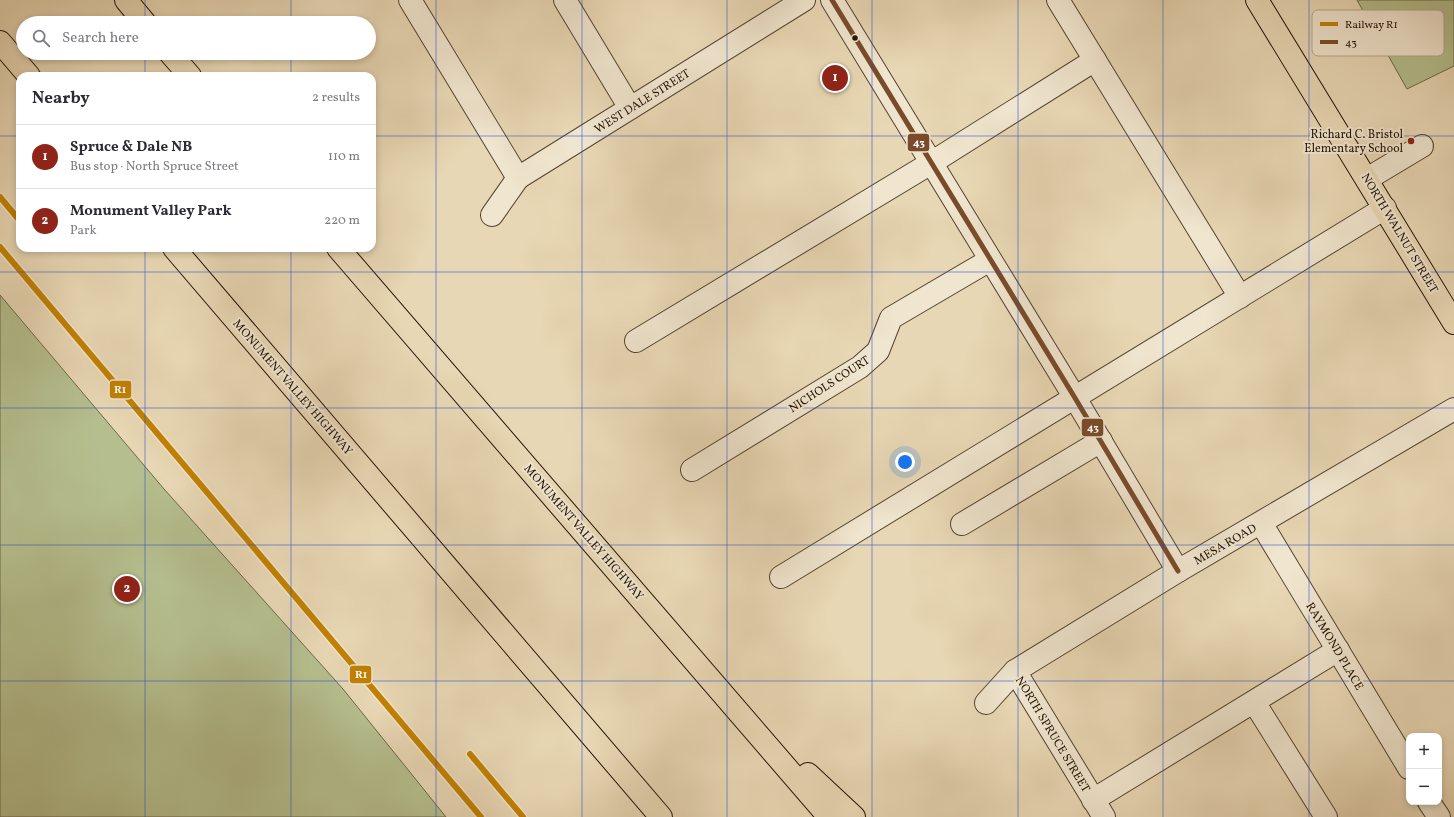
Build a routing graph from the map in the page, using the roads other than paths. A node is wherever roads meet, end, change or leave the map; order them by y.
1 (126, 0) edge
2 (410, 0) edge
3 (565, 0) edge
4 (804, 0) edge
5 (832, 0) edge
6 (1058, 0) edge
7 (1257, 0) edge
8 (139, 16) edge
9 (0, 42) edge
10 (176, 60) edge
11 (1095, 60) junction
12 (26, 72) edge
13 (187, 72) edge
14 (630, 108) junction
15 (1422, 146) dead end
16 (932, 163) junction
17 (518, 178) junction
18 (1367, 179) junction
19 (1385, 208) junction
20 (492, 215) dead end
21 (177, 252) edge
22 (341, 252) edge
23 (990, 260) junction
24 (1240, 297) junction
25 (1454, 323) edge
26 (636, 341) dead end
27 (1075, 398) junction
28 (1454, 409) edge
29 (1101, 441) junction
30 (692, 470) dead end
31 (1261, 523) junction
32 (962, 524) dead end
33 (1178, 571) junction
34 (781, 577) dead end
35 (1338, 650) junction
36 (1015, 671) junction
37 (724, 695) junction
38 (1254, 702) junction
39 (986, 703) dead end
40 (1406, 763) edge
41 (1431, 805) edge
42 (1098, 808) edge
43 (661, 817) edge
44 (829, 817) edge
45 (854, 817) edge
46 (1326, 817) edge
47 (1438, 817) edge

1 - 8 main road
2 - 17 street
3 - 14 street
4 - 14 street, WEST DALE STREET
5 - 16 street
6 - 11 street
7 - 18 main road, NORTH WALNUT STREET
9 - 12 main road
10 - 13 main road
11 - 16 street
11 - 24 street
14 - 17 street, WEST DALE STREET
15 - 18 street
16 - 23 street
16 - 26 street
17 - 20 street, WEST DALE STREET
18 - 19 main road, NORTH WALNUT STREET
19 - 24 street
19 - 25 main road, NORTH WALNUT STREET
21 - 43 main road, MONUMENT VALLEY HIGHWAY
22 - 37 main road, MONUMENT VALLEY HIGHWAY
23 - 27 street
23 - 30 street, NICHOLS COURT
24 - 27 street
27 - 29 street
27 - 34 street
28 - 31 street, MESA ROAD
29 - 32 street
29 - 33 street
31 - 33 street, MESA ROAD
31 - 35 street, RAYMOND PLACE
33 - 36 street, MESA ROAD
35 - 38 street
35 - 40 street, RAYMOND PLACE
36 - 39 street, MESA ROAD
36 - 42 street, NORTH SPRUCE STREET
37 - 44 main road, MONUMENT VALLEY HIGHWAY
37 - 45 main road
38 - 42 street
38 - 46 street
41 - 47 street

